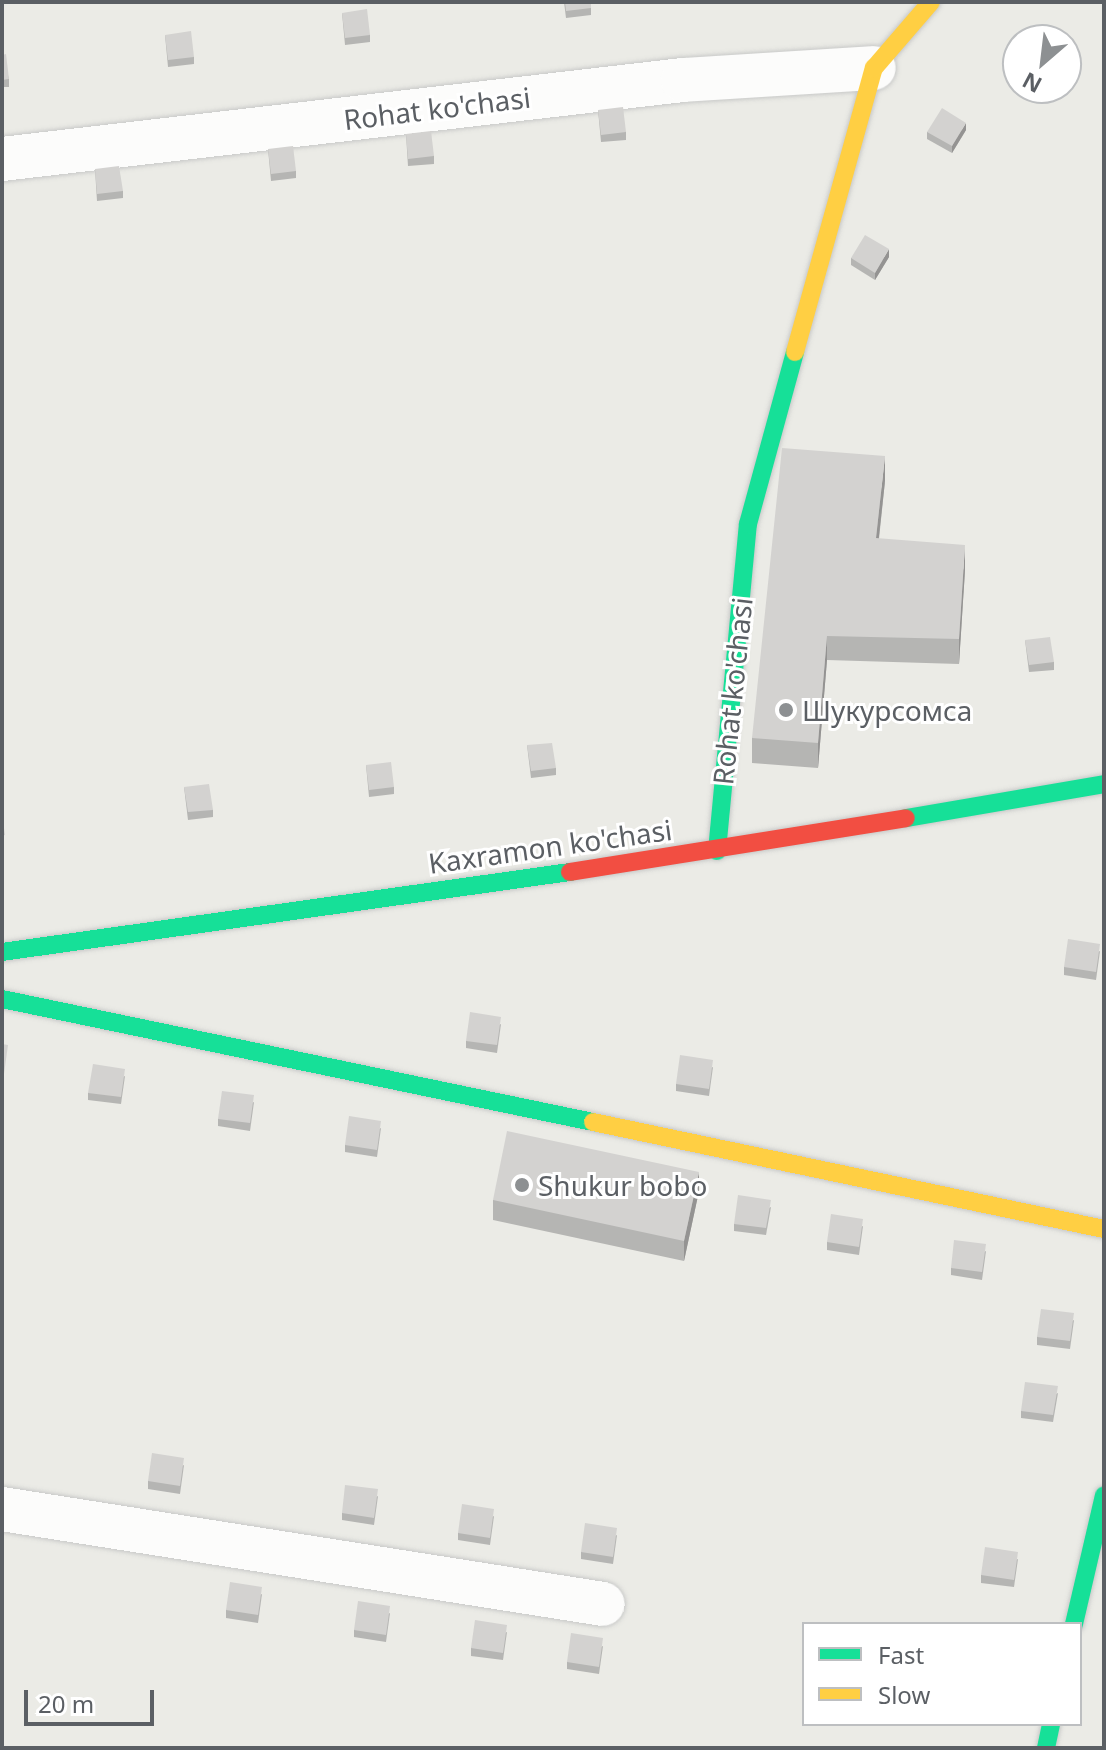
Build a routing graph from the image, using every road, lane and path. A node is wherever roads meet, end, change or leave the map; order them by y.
1 (931, 2) edge
2 (874, 68) junction
3 (2, 159) edge
4 (1104, 784) edge
5 (717, 851) junction
6 (2, 952) edge
7 (2, 999) edge
8 (1104, 1229) edge
9 (1104, 1495) edge
10 (2, 1509) edge
11 (603, 1604) dead end
12 (1074, 1622) edge
13 (1051, 1726) edge
14 (1046, 1748) edge

1 - 2 street, Rohat ko'chasi
2 - 3 street, Rohat ko'chasi
2 - 5 street, Rohat ko'chasi
4 - 5 street, Kaxramon ko'chasi
5 - 6 street, Kaxramon ko'chasi
7 - 8 street
9 - 12 street
10 - 11 street
13 - 14 street

